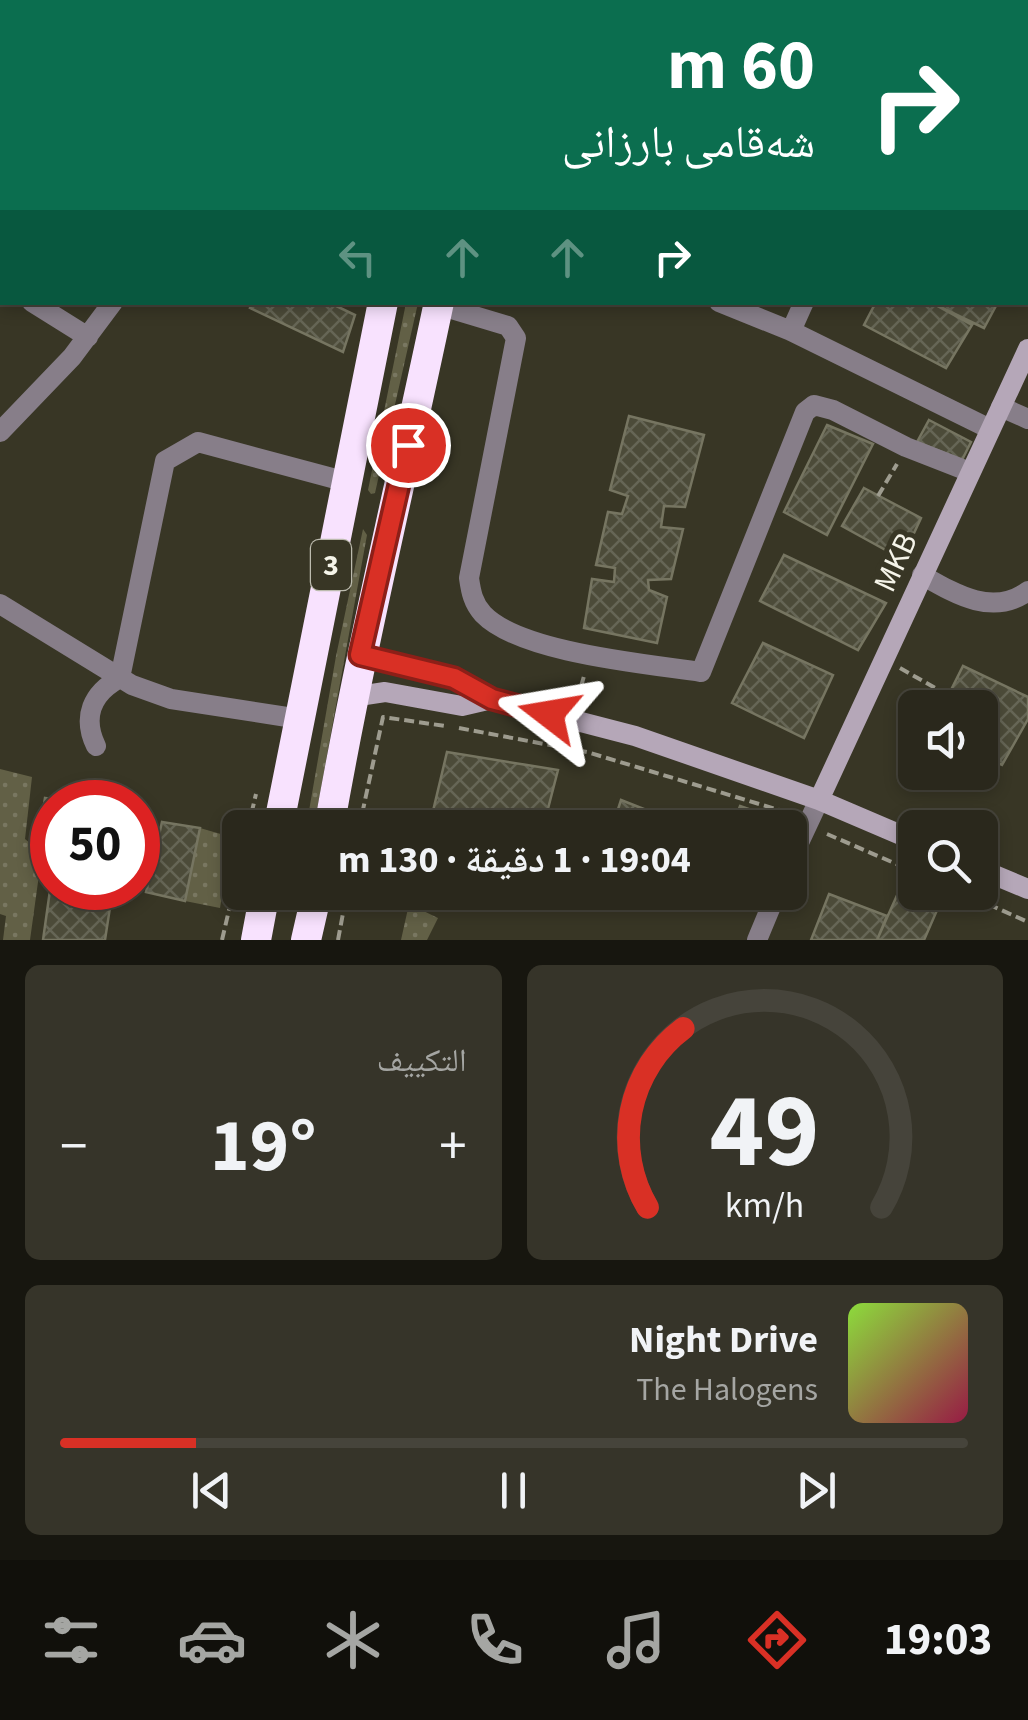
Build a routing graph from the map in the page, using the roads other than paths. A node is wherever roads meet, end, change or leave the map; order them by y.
1 (37, 305) edge
2 (111, 305) edge
3 (378, 305) edge
4 (438, 305) edge
5 (441, 305) edge
6 (726, 305) edge
7 (803, 305) edge
8 (791, 331) junction
9 (88, 338) junction
10 (1028, 349) edge
11 (1001, 407) junction
12 (1028, 418) edge
13 (990, 429) junction
14 (0, 432) edge
15 (970, 472) junction
16 (345, 495) junction
17 (394, 515) junction
18 (922, 575) junction
19 (1028, 591) edge
20 (0, 604) edge
21 (360, 655) junction
22 (120, 678) junction
23 (352, 697) junction
24 (492, 699) junction
25 (300, 719) junction
26 (96, 746) dead end
27 (819, 800) junction
28 (282, 810) edge
29 (332, 810) edge
30 (807, 822) edge
31 (898, 834) edge
32 (998, 876) edge
33 (1028, 889) edge
34 (262, 910) edge
35 (313, 910) edge
36 (770, 910) edge
37 (256, 940) edge
38 (306, 940) edge
39 (757, 940) edge

1 - 9 street
2 - 9 street
3 - 16 highway, 3
4 - 17 highway, 3
5 - 15 street
6 - 8 street
7 - 8 street
8 - 13 street
9 - 14 street
10 - 11 main road, MKB
11 - 12 street
11 - 13 main road, MKB
13 - 15 main road, MKB
15 - 18 main road, MKB
16 - 17 highway
16 - 22 street
16 - 25 highway, 3
17 - 21 highway, 3
18 - 19 street
18 - 27 main road, MKB
20 - 22 street
21 - 23 highway, 3
21 - 24 main road
22 - 25 street
22 - 26 street
23 - 24 main road
23 - 29 highway, 3
24 - 27 main road
25 - 28 highway, 3
27 - 30 street
27 - 31 main road
32 - 33 main road
34 - 37 highway
35 - 38 highway
36 - 39 street

